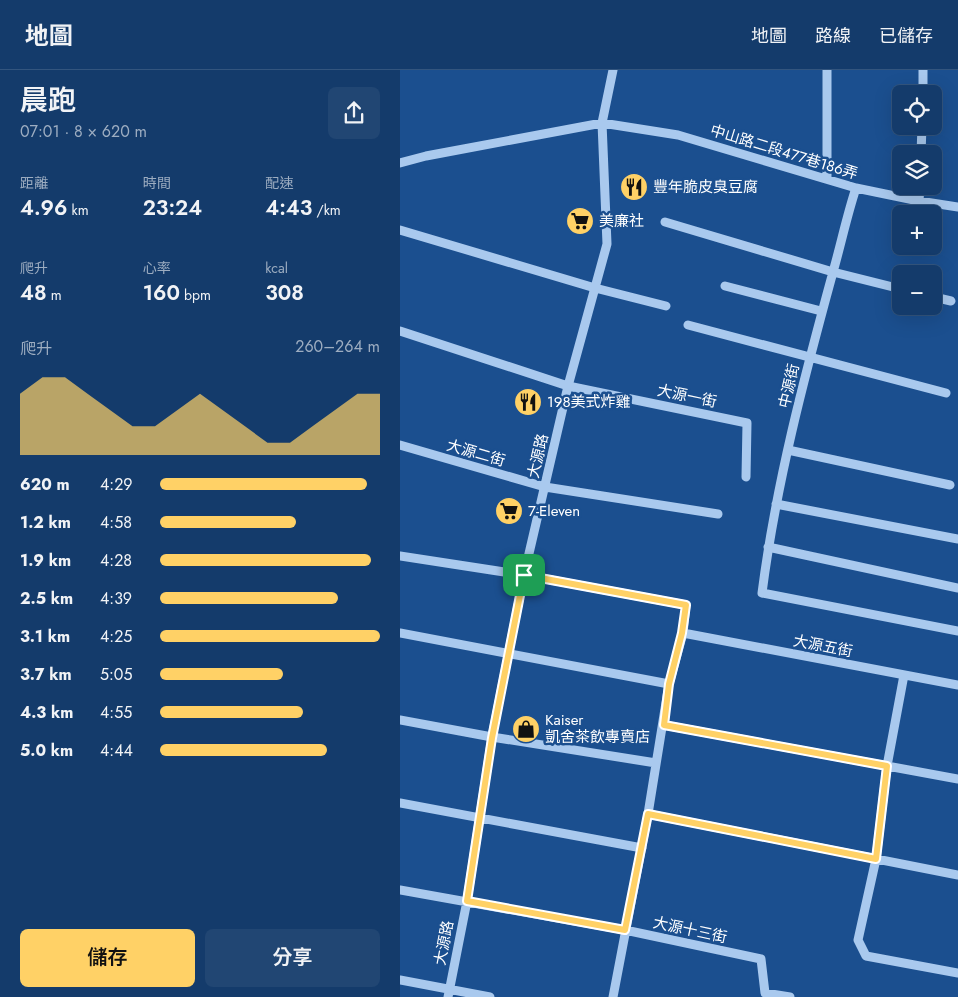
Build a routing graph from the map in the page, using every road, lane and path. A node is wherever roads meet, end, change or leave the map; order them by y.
1 (613, 70) edge
2 (827, 70) edge
3 (924, 70) edge
4 (923, 85) edge
5 (602, 123) junction
6 (400, 163) edge
7 (827, 179) junction
8 (856, 188) junction
9 (919, 195) edge
10 (919, 201) junction
11 (958, 206) edge
12 (665, 222) dead end
13 (400, 230) edge
14 (833, 272) junction
15 (725, 286) dead end
16 (892, 287) edge
17 (595, 288) junction
18 (942, 299) edge
19 (951, 301) dead end
20 (666, 306) dead end
21 (821, 311) junction
22 (688, 325) dead end
23 (400, 331) edge
24 (810, 357) junction
25 (568, 386) junction
26 (946, 393) dead end
27 (400, 445) edge
28 (788, 450) junction
29 (746, 477) dead end
30 (950, 484) dead end
31 (545, 487) junction
32 (776, 504) junction
33 (718, 514) dead end
34 (958, 539) edge
35 (768, 547) junction
36 (400, 556) edge
37 (524, 575) junction
38 (958, 588) edge
39 (958, 631) edge
40 (400, 633) edge
41 (682, 633) junction
42 (510, 654) junction
43 (904, 675) junction
44 (669, 684) junction
45 (958, 685) edge
46 (400, 720) edge
47 (664, 725) junction
48 (492, 738) junction
49 (656, 763) junction
50 (887, 766) junction
51 (958, 779) edge
52 (400, 803) edge
53 (648, 814) junction
54 (479, 819) junction
55 (642, 848) junction
56 (876, 859) junction
57 (958, 875) edge
58 (400, 890) edge
59 (467, 901) junction
60 (625, 930) junction
61 (958, 973) edge
62 (400, 980) edge
63 (448, 993) edge
64 (490, 997) edge
65 (613, 997) edge
66 (790, 997) edge

1 - 5 street, 大源路
2 - 7 street
3 - 4 street
5 - 6 street, 中山路二段477巷186弄
5 - 7 street, 中山路二段477巷186弄
5 - 17 street, 大源路
7 - 8 street, 中山路二段477巷186弄
8 - 10 street, 中山路二段477巷186弄
8 - 14 street, 中源街
9 - 10 street
10 - 11 street, 中山路二段477巷186弄
12 - 14 street
13 - 17 street
14 - 16 street
14 - 21 street, 中源街
15 - 21 street
17 - 20 street
17 - 25 street, 大源路
18 - 19 street
21 - 24 street, 中源街
22 - 24 street
23 - 25 street
24 - 26 street
24 - 28 street, 中源街
25 - 29 street, 大源一街
25 - 31 street, 大源路
27 - 31 street, 大源二街
28 - 30 street
28 - 32 street, 中源街
31 - 33 street, 大源二街
31 - 37 street, 大源路
32 - 34 street
32 - 35 street, 中源街
35 - 38 street
35 - 39 street, 中源街
36 - 37 street
37 - 41 street
37 - 42 street, 大源路
40 - 42 street
41 - 43 street, 大源五街
41 - 44 street
42 - 44 street
42 - 48 street, 大源路
43 - 45 street, 大源五街
43 - 50 street
44 - 47 street
46 - 48 street
47 - 49 street
47 - 50 street
48 - 49 street
48 - 54 street, 大源路
49 - 53 street
50 - 51 street
50 - 56 street
52 - 54 street
53 - 55 street
53 - 56 street
54 - 55 street
54 - 59 street, 大源路
55 - 60 street
56 - 57 street
56 - 61 street
58 - 59 street, 大源十三街
59 - 60 street, 大源十三街
59 - 63 street, 大源路
60 - 65 street
60 - 66 street, 大源十三街
62 - 63 street
63 - 64 street

